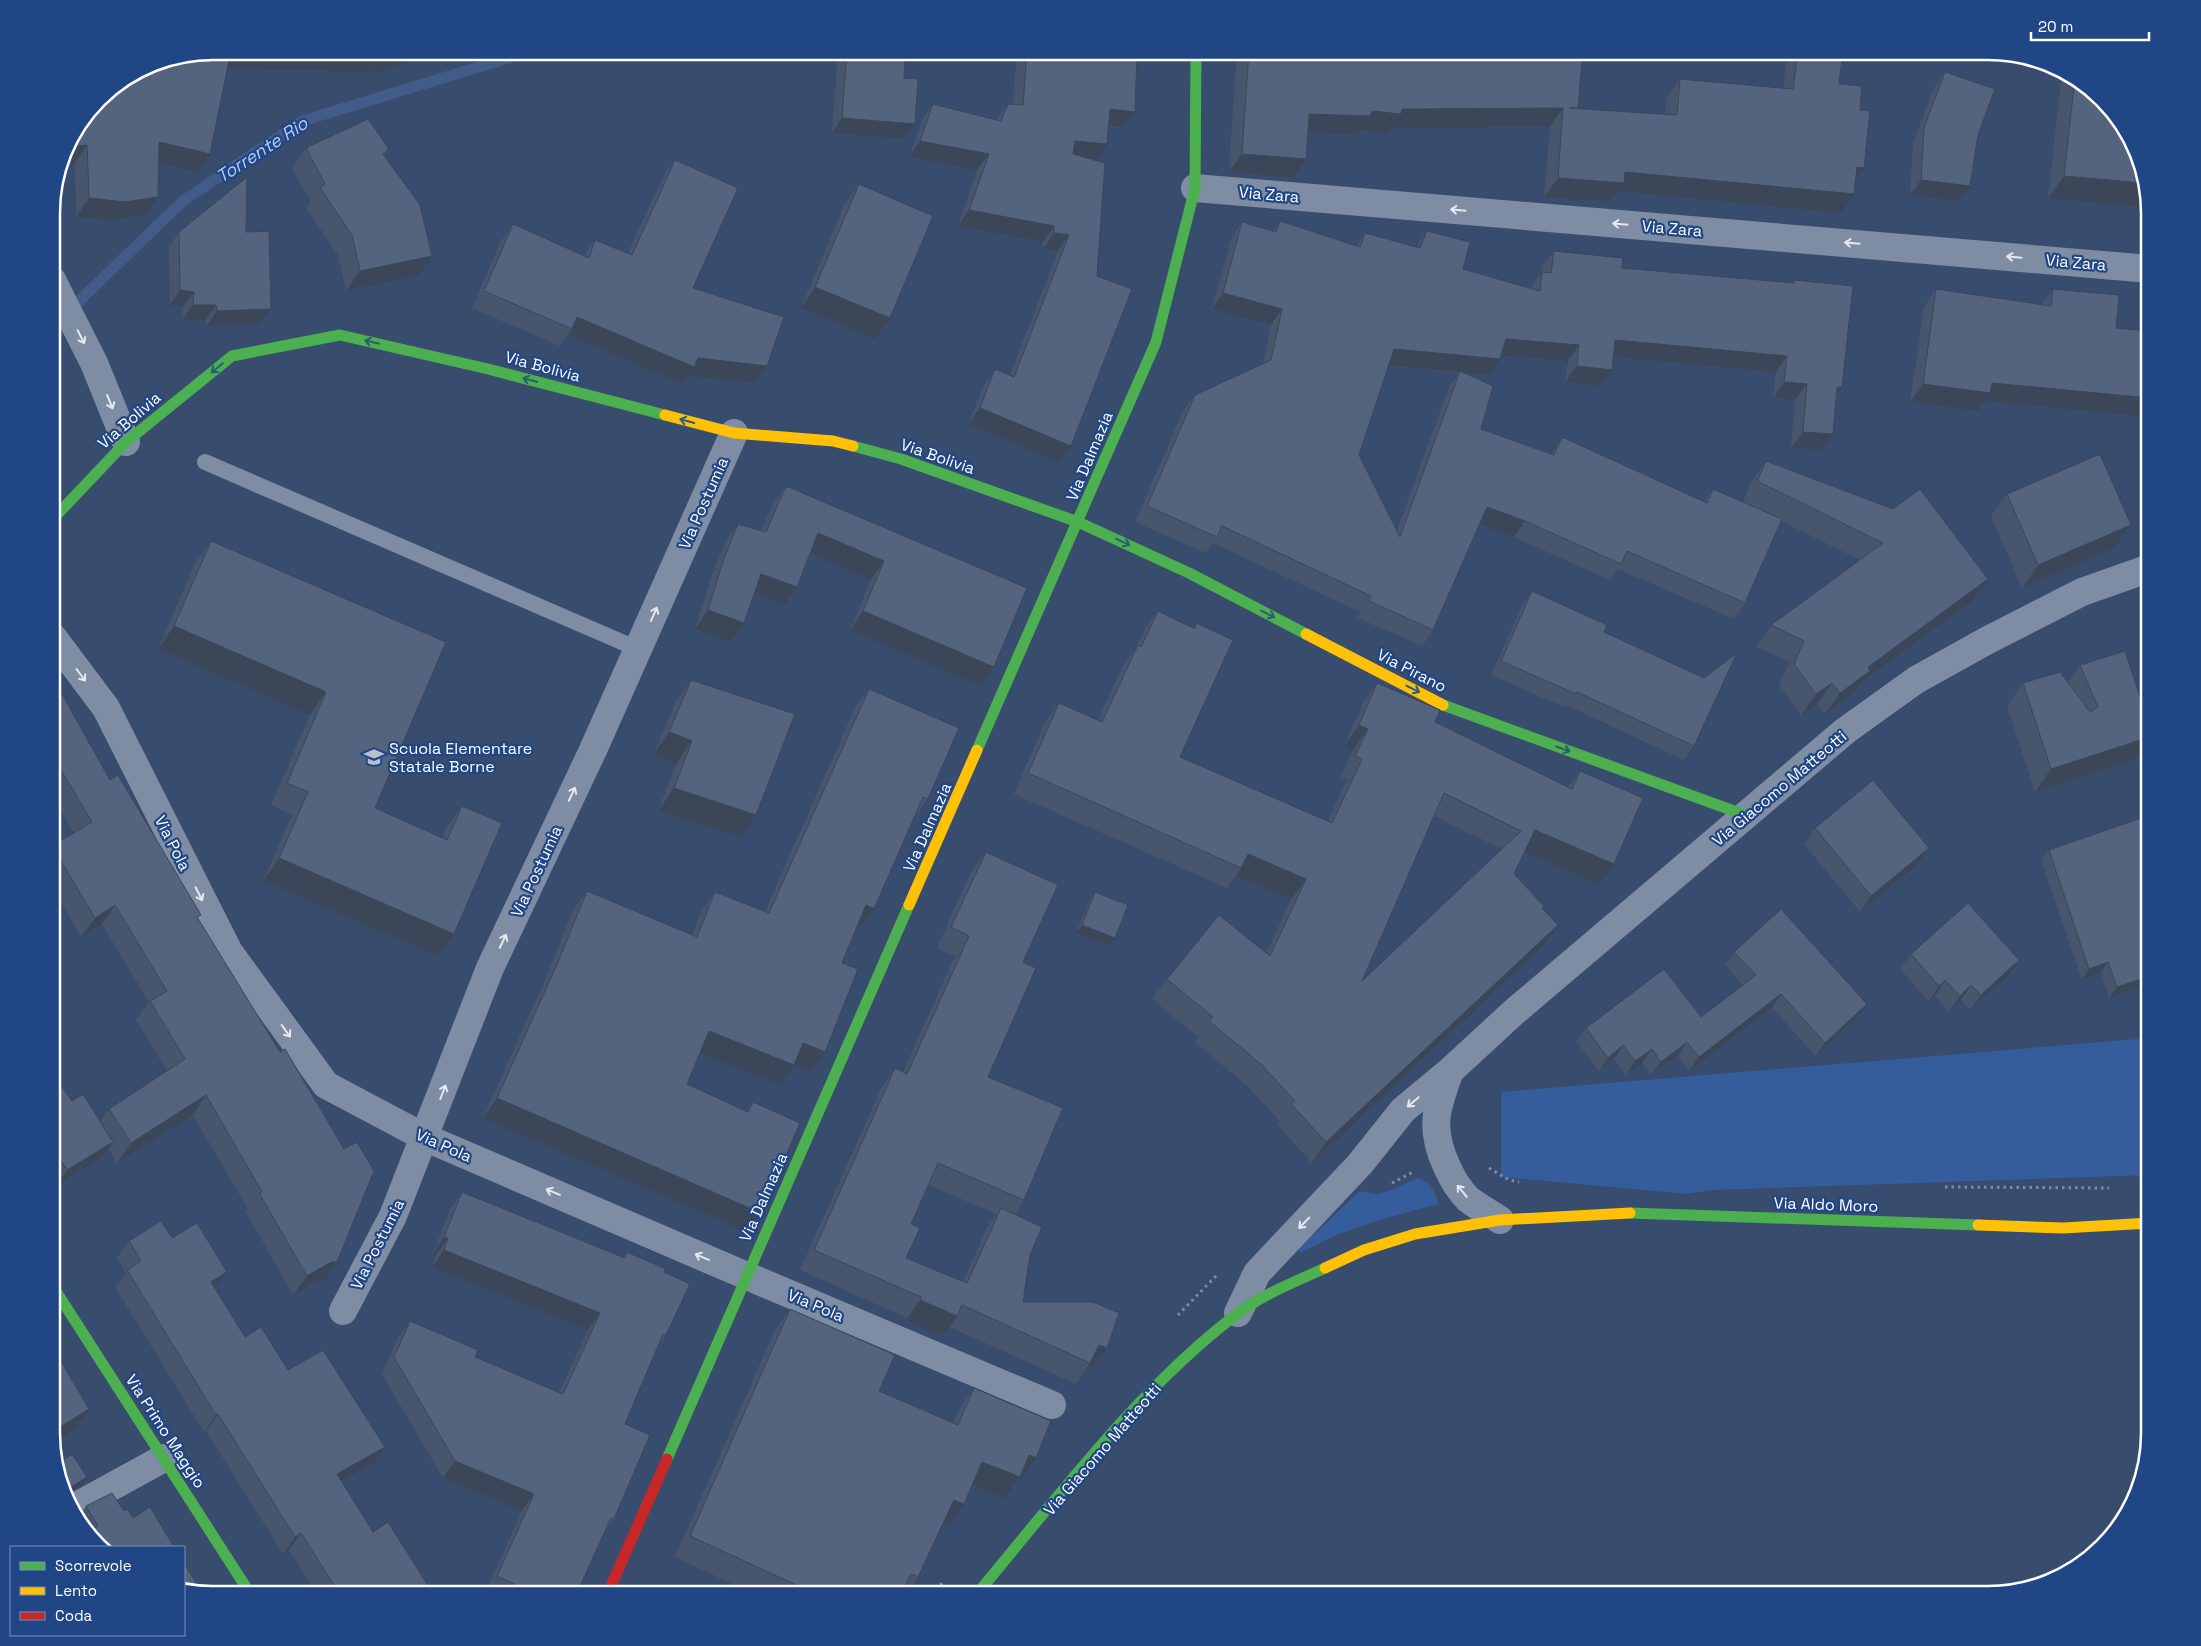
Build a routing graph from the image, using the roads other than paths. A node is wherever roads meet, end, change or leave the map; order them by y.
1 (1196, 60) edge
2 (1195, 188) junction
3 (2141, 268) edge
4 (60, 296) edge
5 (734, 433) junction
6 (126, 442) junction
7 (206, 462) dead end
8 (60, 512) edge
9 (1078, 522) junction
10 (2141, 571) edge
11 (60, 647) edge
12 (638, 649) junction
13 (1745, 815) junction
14 (1450, 1071) junction
15 (426, 1138) junction
16 (1500, 1220) junction
17 (2141, 1224) edge
18 (747, 1276) junction
19 (60, 1297) edge
20 (343, 1311) dead end
21 (1238, 1313) junction
22 (1052, 1404) dead end
23 (164, 1458) junction
24 (78, 1505) edge
25 (246, 1586) edge
26 (611, 1586) edge
27 (984, 1586) edge

1 - 2 street, Via Dalmazia
3 -> 2 street, Via Zara
2 - 9 street, Via Dalmazia
4 -> 6 street
5 -> 6 street, Via Bolivia
5 - 9 street, Via Bolivia
12 -> 5 street, Via Postumia
6 - 8 street, Via Bolivia
7 - 12 lane
9 -> 13 street, Via Pirano
9 - 18 street, Via Dalmazia
10 - 13 street, Via Giacomo Matteotti
11 -> 15 street, Via Pola
15 -> 12 street, Via Postumia
13 - 14 street, Via Giacomo Matteotti
16 -> 14 street, Via Giacomo Matteotti
14 -> 21 street, Via Giacomo Matteotti
18 -> 15 street, Via Pola
15 - 20 street, Via Postumia
16 - 17 street, Via Aldo Moro
16 - 21 street, Via Giacomo Matteotti
18 - 22 street, Via Pola
18 - 26 street, Via Dalmazia
19 - 23 street, Via Primo Maggio
21 - 27 street, Via Giacomo Matteotti
23 - 24 street
23 - 25 street, Via Primo Maggio

